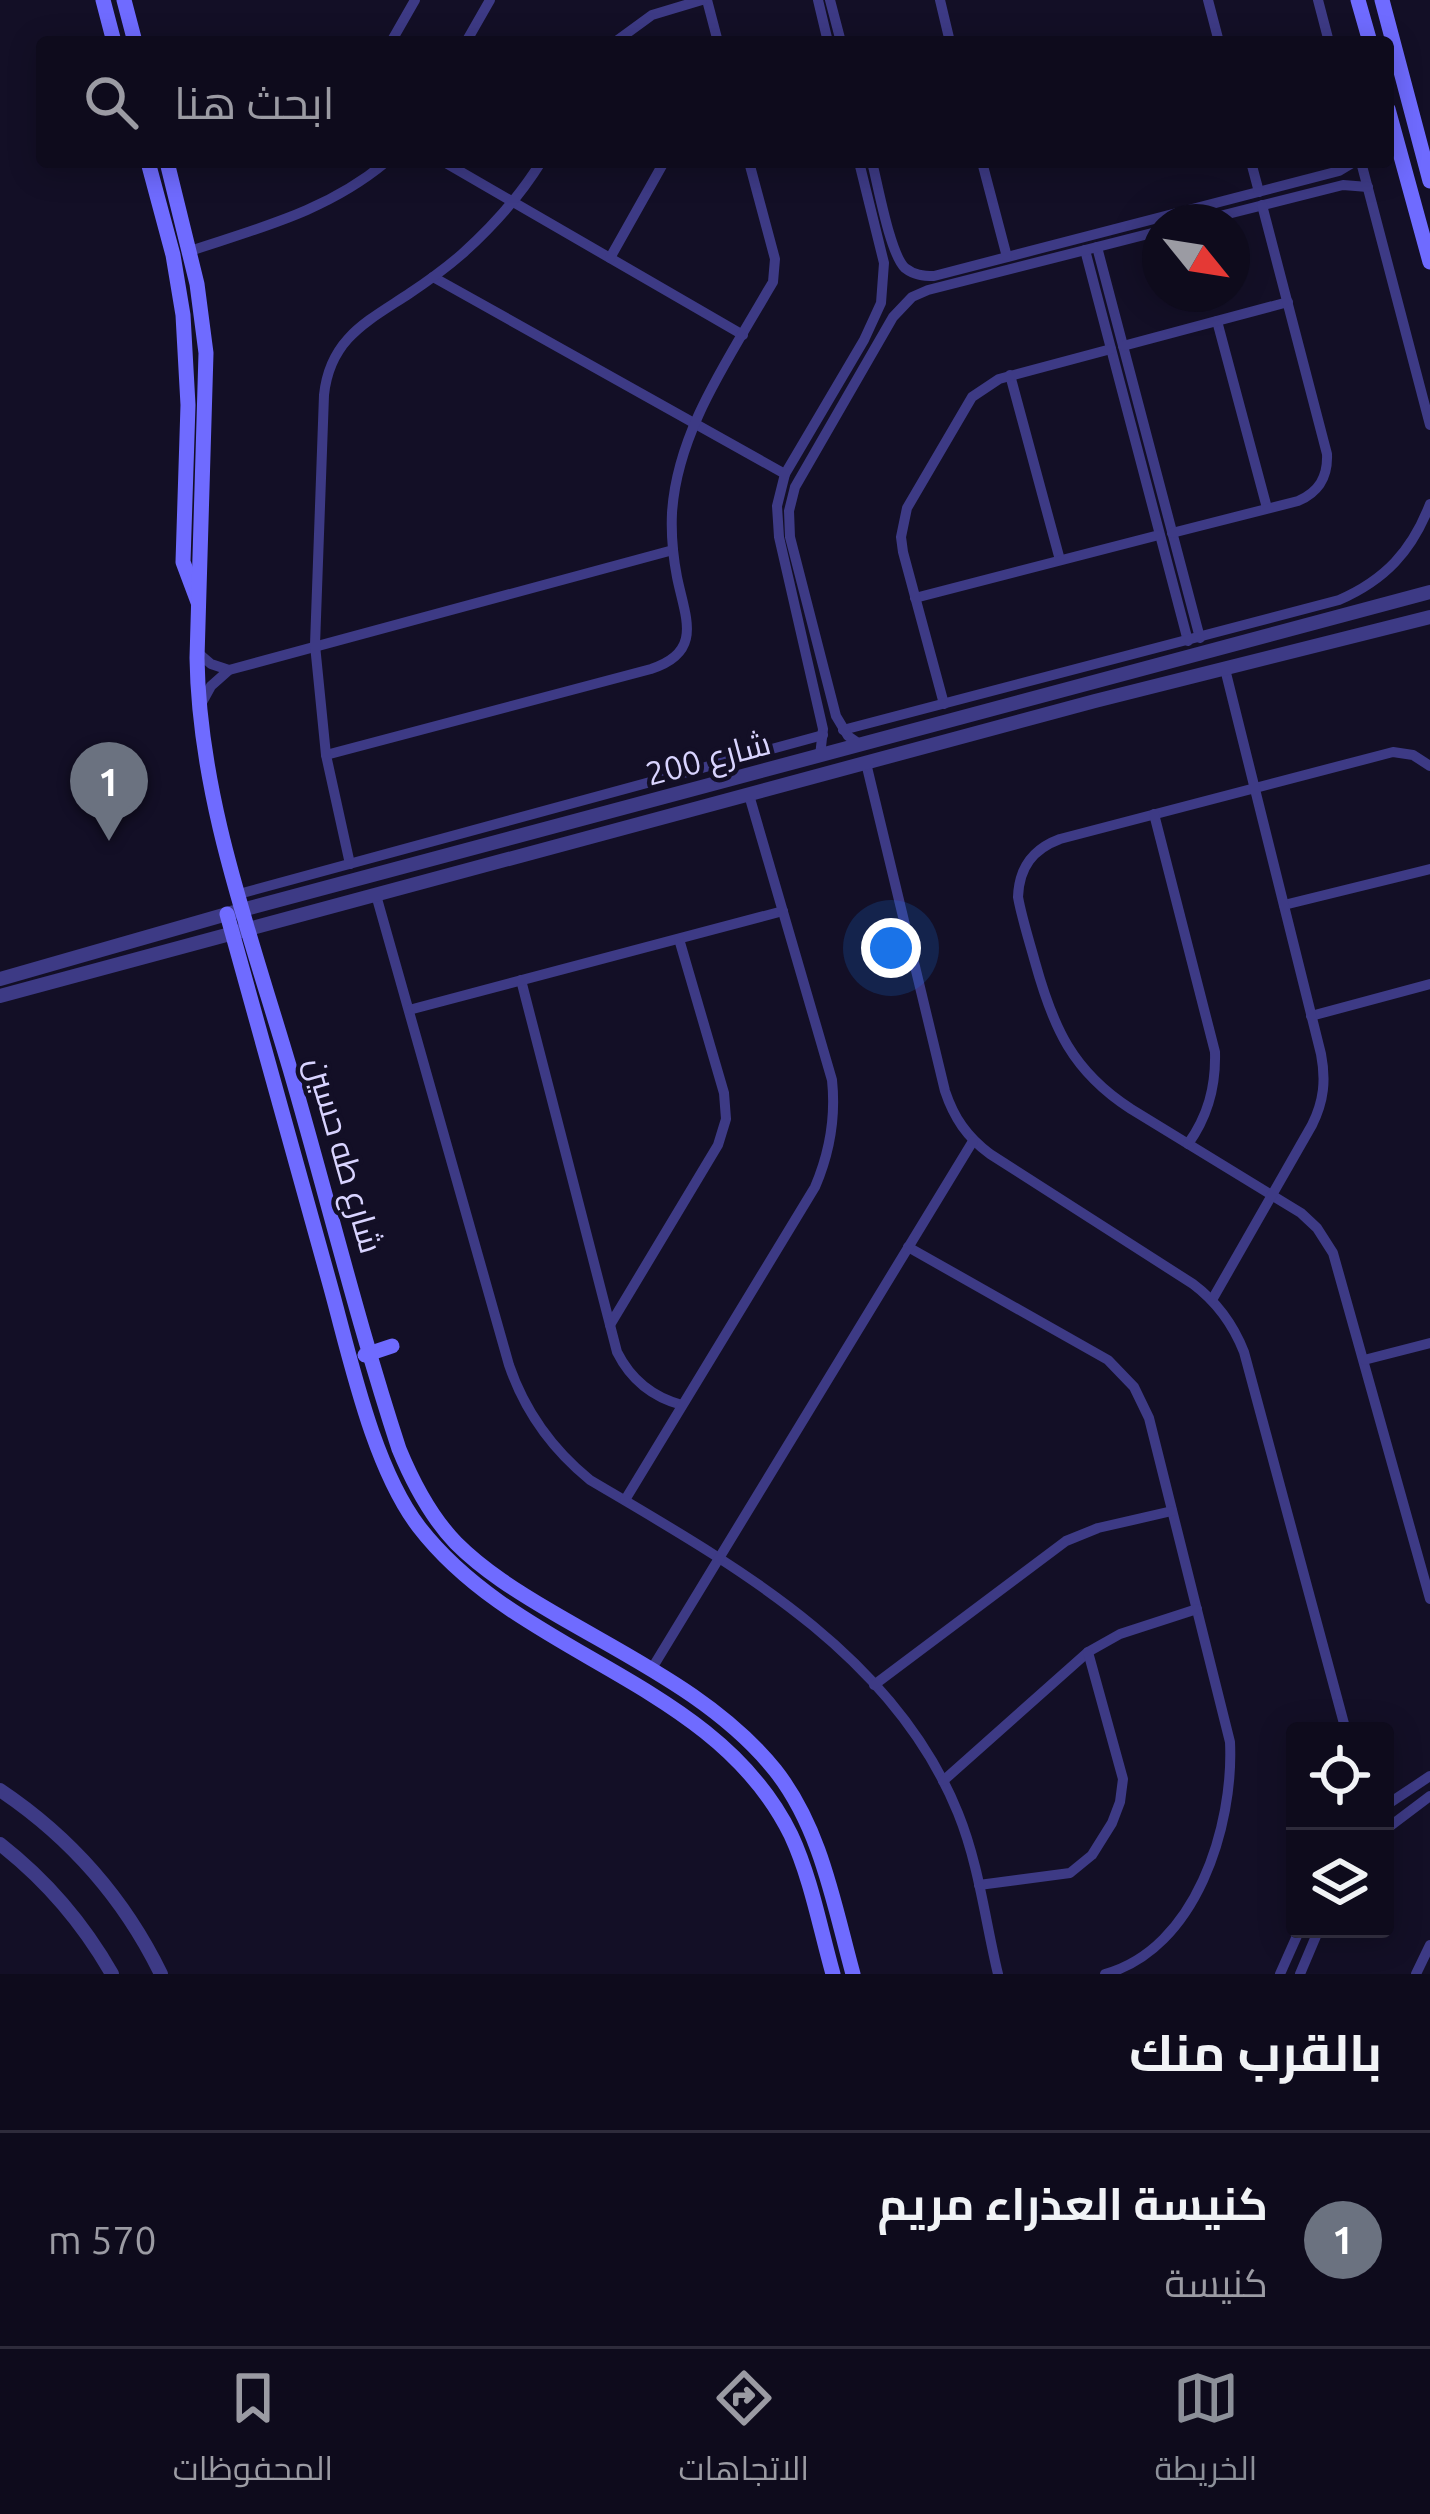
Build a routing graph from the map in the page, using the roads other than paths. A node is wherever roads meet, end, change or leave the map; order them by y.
1 (104, 0) edge
2 (124, 0) edge
3 (415, 0) edge
4 (490, 0) edge
5 (704, 0) edge
6 (818, 0) edge
7 (830, 0) edge
8 (940, 0) edge
9 (1208, 0) edge
10 (1318, 0) edge
11 (1358, 0) edge
12 (1382, 0) edge
13 (113, 36) edge
14 (133, 36) edge
15 (394, 36) edge
16 (469, 36) edge
17 (623, 36) edge
18 (716, 36) edge
19 (827, 36) edge
20 (839, 36) edge
21 (949, 36) edge
22 (1217, 36) edge
23 (1327, 36) edge
24 (1368, 36) edge
25 (1392, 36) edge
26 (1394, 45) edge
27 (1394, 131) edge
28 (150, 168) edge
29 (169, 168) edge
30 (378, 168) edge
31 (454, 168) edge
32 (537, 168) edge
33 (661, 168) edge
34 (751, 168) edge
35 (860, 168) edge
36 (874, 168) edge
37 (984, 168) edge
38 (1253, 168) edge
39 (1345, 168) edge
40 (1360, 168) edge
41 (1430, 181) edge
42 (1368, 187) junction
43 (1261, 199) junction
44 (512, 202) junction
45 (1247, 204) edge
46 (1142, 235) edge
47 (1091, 248) junction
48 (190, 251) junction
49 (1007, 257) junction
50 (610, 258) junction
51 (1430, 262) edge
52 (433, 278) junction
53 (1288, 302) junction
54 (1217, 321) junction
55 (743, 335) junction
56 (1117, 348) junction
57 (1010, 375) junction
58 (695, 424) junction
59 (1430, 425) edge
60 (785, 474) junction
61 (1430, 505) edge
62 (1267, 508) junction
63 (1166, 534) junction
64 (673, 550) junction
65 (1060, 560) junction
66 (1430, 592) edge
67 (915, 598) junction
68 (199, 604) junction
69 (1430, 617) edge
70 (1193, 638) junction
71 (315, 645) junction
72 (197, 652) junction
73 (1198, 654) junction
74 (1225, 669) junction
75 (229, 670) junction
76 (944, 704) junction
77 (199, 708) junction
78 (843, 730) junction
79 (824, 735) junction
80 (861, 745) junction
81 (326, 754) junction
82 (820, 756) junction
83 (866, 764) junction
84 (1430, 766) edge
85 (1255, 788) junction
86 (749, 795) junction
87 (1154, 814) junction
88 (350, 864) junction
89 (1430, 869) edge
90 (376, 895) junction
91 (1284, 905) junction
92 (237, 906) junction
93 (783, 911) junction
94 (241, 931) junction
95 (679, 939) junction
96 (0, 979) edge
97 (521, 980) junction
98 (1430, 985) edge
99 (0, 996) edge
100 (409, 1010) junction
101 (1311, 1016) junction
102 (973, 1141) junction
103 (1187, 1144) junction
104 (1272, 1195) junction
105 (908, 1247) junction
106 (1212, 1300) junction
107 (610, 1325) junction
108 (1430, 1343) edge
109 (392, 1346) dead end
110 (370, 1354) junction
111 (351, 1360) junction
112 (1364, 1360) junction
113 (682, 1405) junction
114 (625, 1500) junction
115 (1172, 1511) junction
116 (720, 1556) junction
117 (1430, 1599) edge
118 (1196, 1609) junction
119 (1088, 1652) junction
120 (651, 1670) junction
121 (874, 1685) junction
122 (1344, 1722) edge
123 (1430, 1776) edge
124 (943, 1781) junction
125 (0, 1790) edge
126 (1430, 1796) edge
127 (1394, 1800) edge
128 (1394, 1823) edge
129 (0, 1844) edge
130 (979, 1885) junction
131 (1296, 1938) edge
132 (1315, 1938) edge
133 (1430, 1945) edge
134 (112, 1974) edge
135 (161, 1974) edge
136 (833, 1974) edge
137 (854, 1974) edge
138 (998, 1974) edge
139 (1105, 1974) edge
140 (1280, 1974) edge
141 (1300, 1974) edge
142 (1416, 1974) edge

1 - 13 main road
2 - 14 main road
3 - 15 street
4 - 16 street
5 - 17 street
5 - 18 street
6 - 19 street
7 - 20 street
8 - 21 street
9 - 22 street
10 - 23 street
11 - 24 main road
12 - 25 main road
26 - 41 main road
27 - 51 main road
28 - 68 main road
29 - 48 main road, شارع طه حسين
30 - 48 street
31 - 44 street
32 - 44 street
33 - 50 street
34 - 55 street
35 - 60 street
36 - 49 street
37 - 49 street
38 - 43 street
39 - 43 street
40 - 42 street
42 - 43 street
42 - 59 street
43 - 45 street
43 - 49 street
43 - 53 street
44 - 50 street
44 - 52 street
46 - 47 street
47 - 56 street
47 - 78 street
48 - 68 main road, شارع طه حسين
50 - 55 street
52 - 58 street
52 - 71 street
53 - 54 street
53 - 62 street
54 - 56 street
54 - 62 street
55 - 58 street
56 - 57 street
56 - 63 street
57 - 65 street
57 - 67 street
58 - 60 street
58 - 64 street
60 - 79 street
61 - 70 street
62 - 63 street
63 - 65 street
63 - 70 street
64 - 71 street
64 - 81 street
65 - 67 street
66 - 73 street, شارع 200
67 - 76 street
68 - 72 main road, شارع طه حسين
69 - 74 street, شارع 200
70 - 73 street
70 - 76 street
71 - 75 street
71 - 81 street
72 - 75 street
72 - 77 main road, شارع طه حسين
73 - 80 street, شارع 200
74 - 83 street, شارع 200
74 - 85 street
75 - 77 street
76 - 78 street
77 - 92 main road, شارع طه حسين
78 - 80 street
79 - 82 street
79 - 88 street
80 - 82 street, شارع 200
81 - 88 street
82 - 92 street, شارع 200
83 - 86 street, شارع 200
83 - 102 street
84 - 85 street
85 - 87 street
85 - 91 street
86 - 90 street, شارع 200
86 - 93 street
87 - 103 street
87 - 103 street
88 - 92 street
89 - 91 street
90 - 94 street, شارع 200
90 - 100 street
91 - 101 street
92 - 94 main road, شارع طه حسين
92 - 96 street, شارع 200
93 - 95 street
93 - 113 street
94 - 99 street, شارع 200
94 - 110 main road, شارع طه حسين
94 - 111 main road, شارع طه حسين
95 - 97 street
95 - 107 street
97 - 100 street
97 - 107 street
98 - 101 street
100 - 114 street
101 - 104 street
102 - 105 street
102 - 106 street
103 - 104 street
104 - 106 street
104 - 112 street
105 - 115 street
105 - 116 street
106 - 122 street
107 - 113 street
108 - 112 street
109 - 110 main road
110 - 111 main road
110 - 120 main road, شارع طه حسين
111 - 136 main road, شارع طه حسين
112 - 117 street
113 - 114 street
114 - 116 street
115 - 118 street
115 - 121 street
116 - 120 street
116 - 121 street
118 - 119 street
118 - 139 street
119 - 124 street
119 - 130 street
120 - 137 main road, شارع طه حسين
121 - 124 street
123 - 127 street
124 - 130 street
125 - 135 street
126 - 128 street
129 - 134 street
130 - 138 street
131 - 140 street
132 - 141 street
133 - 142 street

